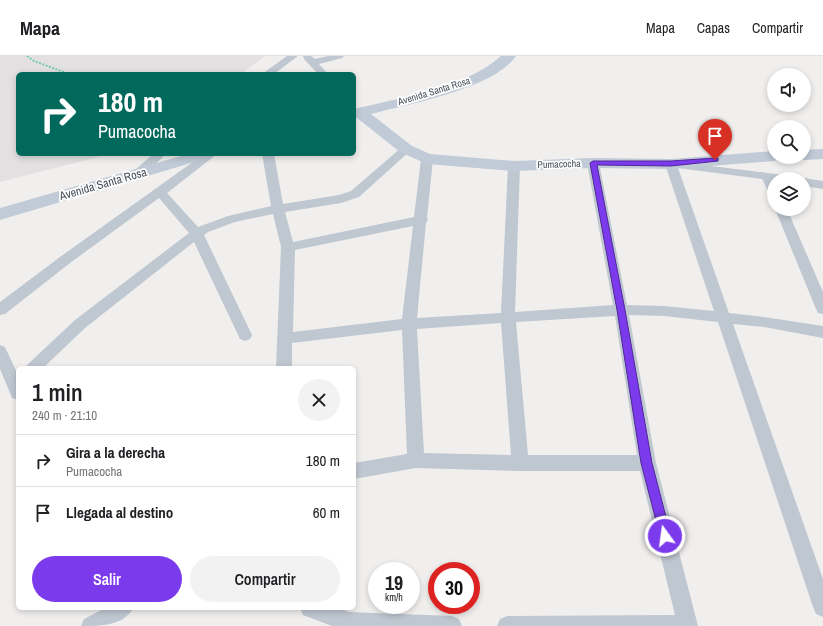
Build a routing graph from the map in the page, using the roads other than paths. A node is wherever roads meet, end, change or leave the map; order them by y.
1 (293, 56) edge
2 (339, 56) edge
3 (509, 56) edge
4 (309, 59) edge
5 (270, 72) edge
6 (321, 72) edge
7 (356, 111) edge
8 (406, 149) junction
9 (823, 154) edge
10 (811, 155) edge
11 (158, 156) edge
12 (199, 156) edge
13 (208, 156) edge
14 (268, 156) edge
15 (767, 157) edge
16 (427, 160) junction
17 (593, 163) junction
18 (671, 164) junction
19 (514, 166) junction
20 (139, 173) junction
21 (767, 176) edge
22 (811, 183) edge
23 (823, 185) edge
24 (160, 192) junction
25 (278, 209) junction
26 (0, 214) edge
27 (784, 216) edge
28 (422, 220) junction
29 (197, 234) junction
30 (288, 247) junction
31 (823, 309) edge
32 (0, 310) edge
33 (621, 310) junction
34 (508, 317) junction
35 (724, 318) junction
36 (410, 324) junction
37 (823, 332) edge
38 (245, 335) dead end
39 (286, 338) junction
40 (0, 351) edge
41 (35, 366) edge
42 (284, 366) edge
43 (16, 385) edge
44 (416, 460) junction
45 (520, 463) junction
46 (647, 463) junction
47 (356, 471) edge
48 (823, 607) edge
49 (119, 610) edge
50 (316, 610) edge
51 (100, 620) edge
52 (688, 625) edge
53 (452, 626) edge
54 (507, 626) edge

1 - 5 street
2 - 4 street
3 - 7 street, Avenida Santa Rosa
4 - 6 street
7 - 8 street, Pumacocha
8 - 16 street, Pumacocha
8 - 25 street
9 - 10 street
11 - 20 street
12 - 20 street, Avenida Santa Rosa
13 - 24 street
14 - 25 street
15 - 18 street, Pumacocha
16 - 19 street, Pumacocha
16 - 28 street
17 - 18 street, Pumacocha
17 - 19 street, Pumacocha
17 - 33 street
18 - 21 street
18 - 35 street
19 - 34 street
20 - 26 street, Avenida Santa Rosa
22 - 23 street
24 - 29 street
24 - 32 street
25 - 29 street
25 - 30 street
27 - 31 street
28 - 30 street
28 - 36 street
29 - 38 street
29 - 41 street
30 - 39 street
33 - 34 street
33 - 35 street
33 - 46 street
34 - 36 street
34 - 45 street
35 - 37 street
35 - 48 street
36 - 39 street
36 - 44 street
39 - 42 street
40 - 43 street
44 - 45 street
44 - 47 street
45 - 46 street
46 - 52 street
49 - 51 street
50 - 53 street
52 - 54 street

